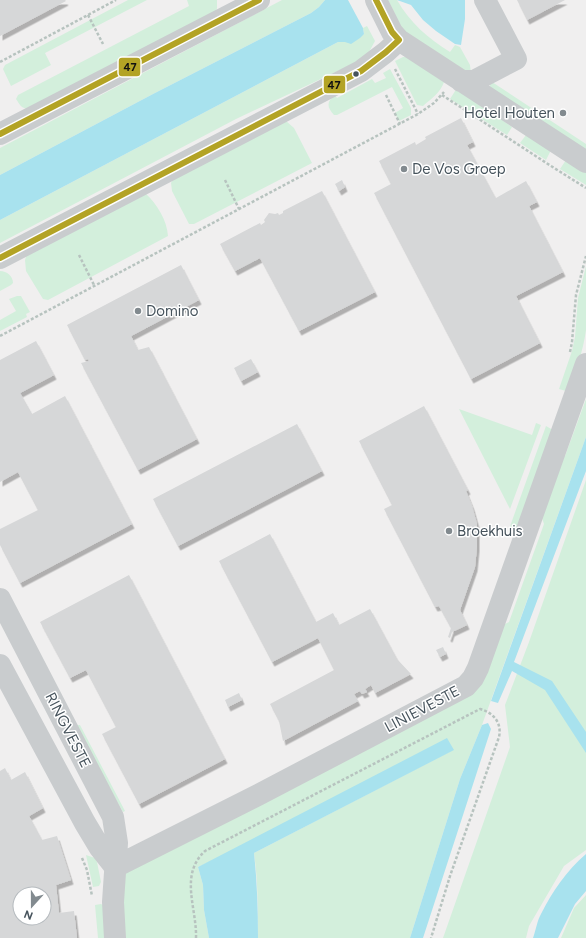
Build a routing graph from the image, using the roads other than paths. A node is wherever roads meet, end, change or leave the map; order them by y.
1 (259, 0) edge
2 (376, 0) edge
3 (485, 0) edge
4 (399, 40) junction
5 (461, 81) junction
6 (0, 134) edge
7 (586, 162) edge
8 (0, 258) edge
9 (577, 360) edge
10 (0, 599) edge
11 (0, 665) edge
12 (115, 867) junction
13 (115, 938) edge

1 - 6 street
2 - 4 street
3 - 5 street
4 - 5 street
4 - 8 street
5 - 7 street
9 - 12 street, LINIEVESTE
10 - 12 street, RINGVESTE
11 - 12 street, RINGVESTE
12 - 13 street, RINGVESTE

